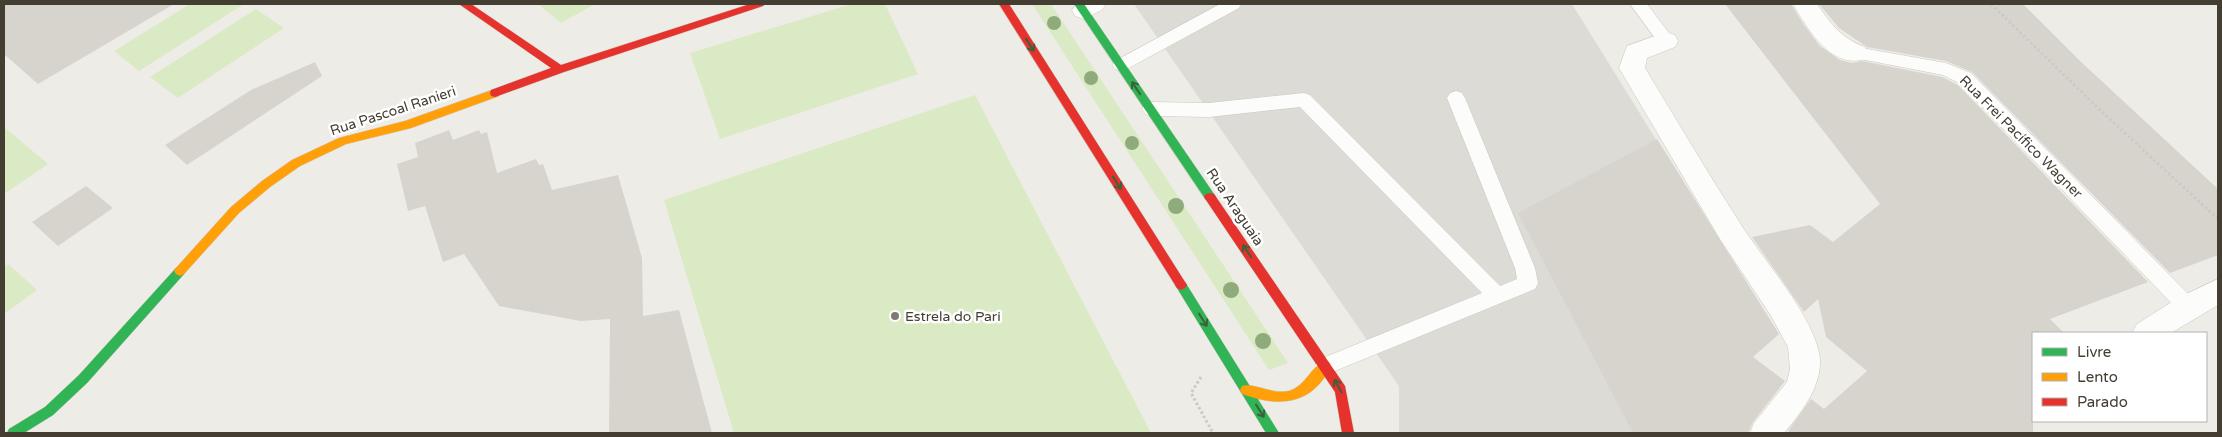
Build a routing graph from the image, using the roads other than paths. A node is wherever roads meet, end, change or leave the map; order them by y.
1 (464, 4) edge
2 (760, 4) edge
3 (1004, 4) edge
4 (1233, 4) edge
5 (1638, 4) edge
6 (1805, 4) edge
7 (1086, 6) edge
8 (1666, 42) joint
9 (1856, 53) joint
10 (1121, 65) junction
11 (560, 69) junction
12 (1456, 98) dead end
13 (1151, 109) junction
14 (2218, 291) edge
15 (1497, 296) junction
16 (2188, 307) junction
17 (2148, 332) edge
18 (1325, 366) junction
19 (1246, 390) junction
20 (13, 433) edge
21 (1273, 433) edge
22 (1348, 433) edge
23 (1765, 433) edge

1 - 11 main road
2 - 11 main road, Rua Pascoal Ranieri
3 -> 19 main road
4 - 10 lane
5 - 8 lane
6 - 9 street, Rua Frei Pacífico Wagner
7 - 10 main road, Rua Araguaia
8 - 23 street
9 - 16 lane, Rua Frei Pacífico Wagner
13 -> 10 main road, Rua Araguaia
11 - 20 main road, Rua Pascoal Ranieri
12 - 15 lane
13 - 15 lane
18 -> 13 main road, Rua Araguaia
14 - 16 street
15 - 18 lane
16 - 17 street
18 - 19 main road
22 -> 18 main road, Rua Araguaia
19 -> 21 main road

